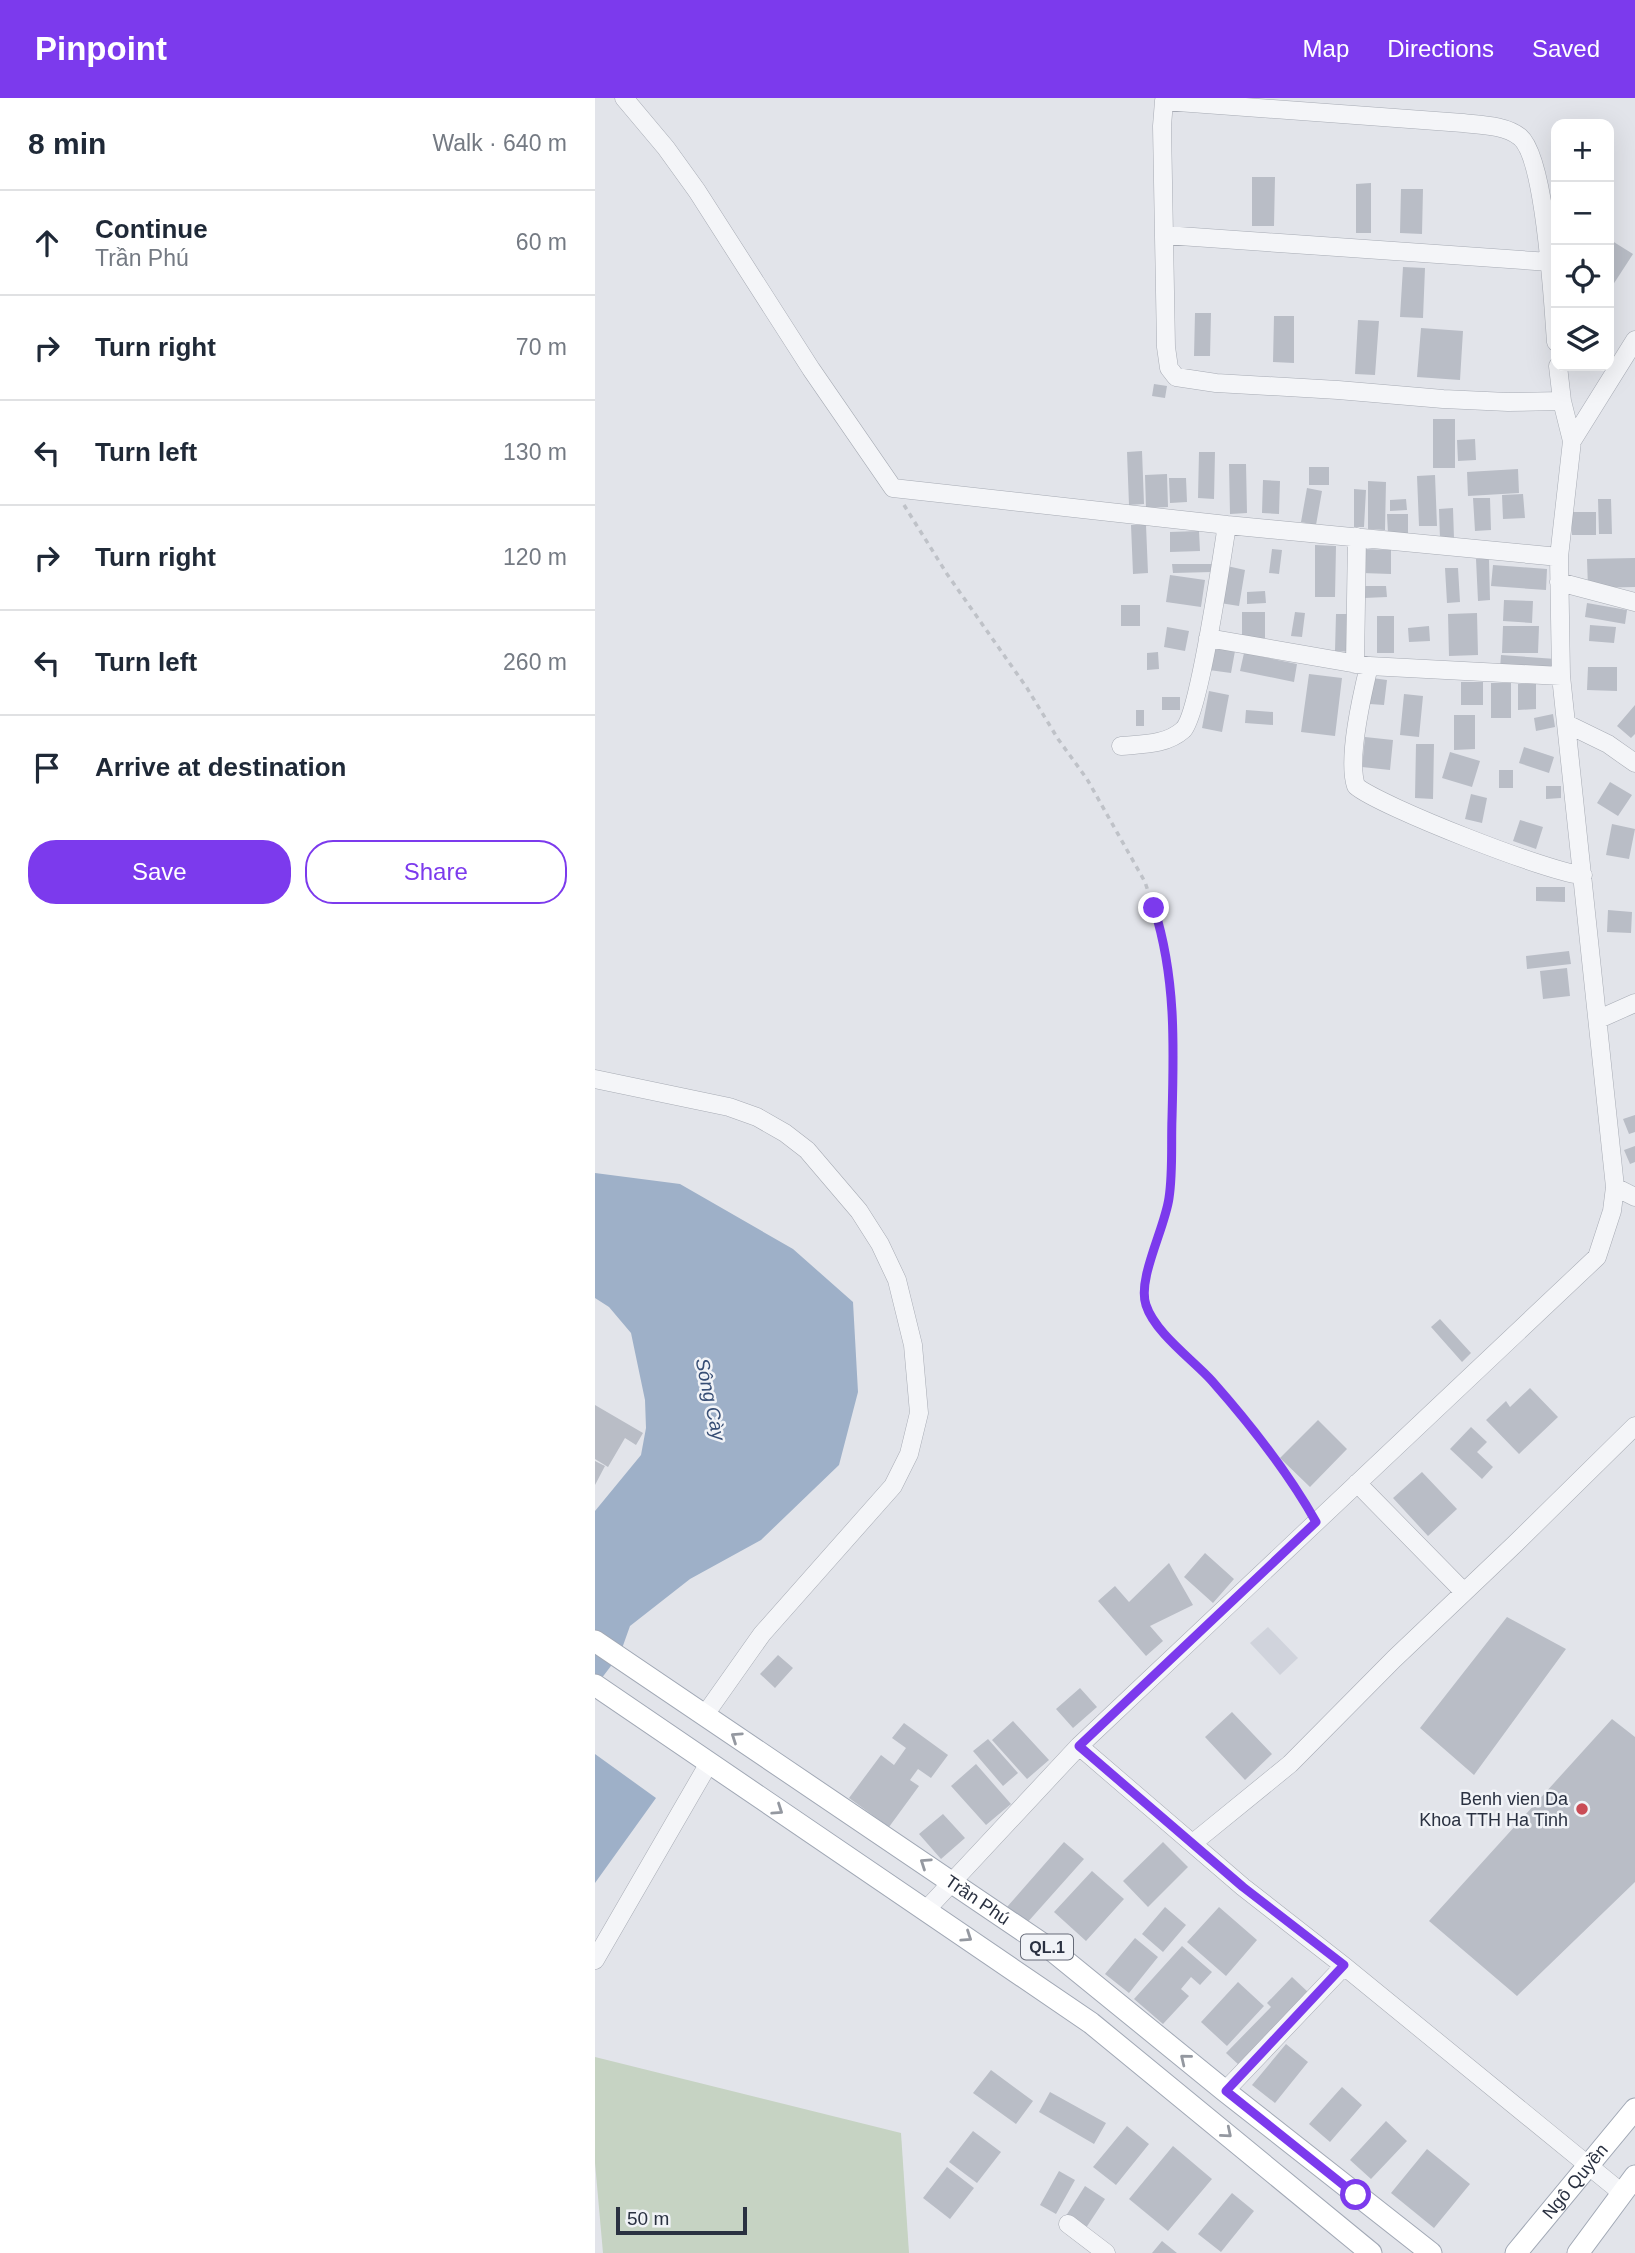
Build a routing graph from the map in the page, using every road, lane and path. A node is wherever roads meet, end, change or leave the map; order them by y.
1 (624, 98) edge
2 (1165, 236) junction
3 (1550, 262) junction
4 (1553, 308) edge
5 (1635, 340) edge
6 (1559, 371) edge
7 (1562, 401) junction
8 (1572, 441) junction
9 (893, 488) junction
10 (1227, 525) junction
11 (1357, 537) junction
12 (1559, 557) junction
13 (1559, 582) junction
14 (1635, 602) edge
15 (1208, 638) junction
16 (1362, 665) junction
17 (1561, 676) junction
18 (1567, 724) junction
19 (1121, 746) dead end
20 (1635, 763) edge
21 (1583, 875) junction
22 (1635, 1003) edge
23 (1599, 1019) junction
24 (595, 1079) edge
25 (1615, 1187) junction
26 (1635, 1197) edge
27 (1635, 1426) edge
28 (1357, 1483) junction
29 (1316, 1522) junction
30 (1463, 1591) junction
31 (595, 1641) edge
32 (595, 1685) edge
33 (704, 1716) junction
34 (1079, 1746) junction
35 (709, 1763) junction
36 (1193, 1843) junction
37 (953, 1881) junction
38 (926, 1910) junction
39 (595, 1960) edge
40 (1344, 1965) junction
41 (1226, 2091) junction
42 (1635, 2109) edge
43 (1588, 2165) junction
44 (1628, 2185) edge
45 (1068, 2224) dead end
46 (1106, 2253) edge
47 (1371, 2253) edge
48 (1431, 2253) edge
49 (1516, 2253) edge
50 (1578, 2253) edge

1 - 9 street
2 - 3 street
2 - 3 street
2 - 7 street
3 - 4 street
5 - 8 street
6 - 7 street
7 - 8 street
8 - 12 street
9 - 10 street
9 - 29 path
10 - 11 street
10 - 15 street
11 - 12 street
11 - 16 street
12 - 13 street
13 - 14 street
13 - 17 street
15 - 16 street
15 - 19 street
16 - 17 street
16 - 21 street
17 - 18 street
18 - 20 street
18 - 21 street
21 - 23 street
22 - 23 street
23 - 25 street
24 - 33 street
25 - 26 street
25 - 28 street
27 - 30 street
28 - 29 street
28 - 30 street
29 - 34 street
30 - 36 street
31 - 33 main road, Trần Phú / QL.1
32 - 35 main road, QL.1
37 -> 33 main road, Trần Phú / QL.1
34 - 36 street
34 - 37 street
35 -> 38 main road, QL.1
35 - 39 street
36 - 40 street
37 - 38 street
41 -> 37 main road, Trần Phú / QL.1
38 -> 47 main road, QL.1
40 - 41 street
40 - 43 street
41 - 48 main road, Trần Phú / QL.1
42 - 43 main road, Ngô Quyền
43 - 44 street
43 - 49 main road, Ngô Quyền
44 - 50 main road
45 - 46 street

